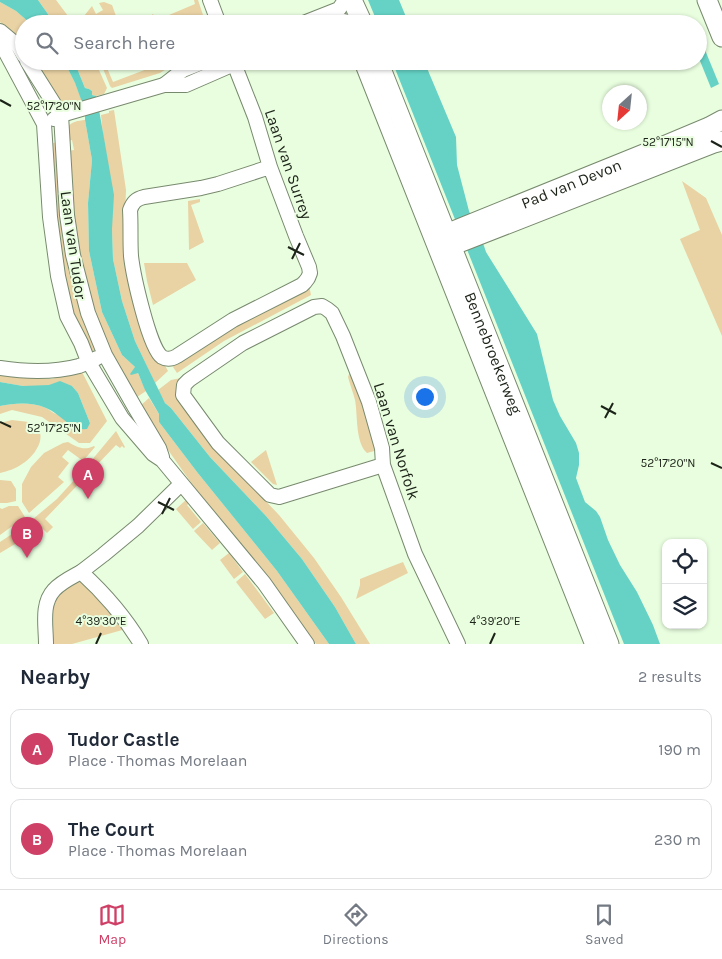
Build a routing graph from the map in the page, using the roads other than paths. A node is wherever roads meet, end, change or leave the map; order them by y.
1 (210, 0) edge
2 (345, 0) edge
3 (352, 0) edge
4 (707, 0) edge
5 (216, 15) edge
6 (326, 15) edge
7 (359, 15) edge
8 (0, 31) edge
9 (722, 37) edge
10 (15, 44) edge
11 (0, 45) edge
12 (15, 70) edge
13 (15, 70) edge
14 (34, 70) edge
15 (183, 70) edge
16 (218, 70) edge
17 (239, 70) edge
18 (365, 70) edge
19 (382, 70) edge
20 (164, 85) junction
21 (67, 114) junction
22 (722, 120) edge
23 (44, 124) junction
24 (722, 141) edge
25 (270, 167) junction
26 (486, 226) junction
27 (453, 239) junction
28 (105, 355) junction
29 (88, 361) junction
30 (0, 368) edge
31 (162, 460) junction
32 (383, 465) junction
33 (181, 484) junction
34 (81, 572) junction
35 (46, 644) edge
36 (141, 644) edge
37 (307, 644) edge
38 (458, 644) edge
39 (592, 644) edge
40 (609, 644) edge

1 - 5 street
2 - 6 street
3 - 7 street
4 - 9 street
8 - 10 street
11 - 12 street, Laan van Tudor
13 - 23 street, Laan van Tudor
14 - 21 street, Laan van Tudor
15 - 20 street
16 - 20 street
17 - 25 street, Laan van Surrey
18 - 39 street, Bennebroekerweg
19 - 27 street, Bennebroekerweg
20 - 21 street
21 - 23 street
21 - 28 street, Laan van Tudor
22 - 26 street, Pad van Devon
23 - 29 street, Laan van Tudor
24 - 26 street, Pad van Devon
25 - 25 street, Laan van Surrey
26 - 27 street, Pad van Devon
27 - 40 street, Bennebroekerweg
28 - 29 street
28 - 31 street, Laan van Tudor
29 - 30 street
29 - 31 street, Laan van Tudor
31 - 33 street, Laan van Tudor
32 - 32 street, Laan van Norfolk
32 - 38 street, Laan van Norfolk
33 - 34 street
33 - 37 street, Laan van Tudor
34 - 35 street
34 - 36 street

